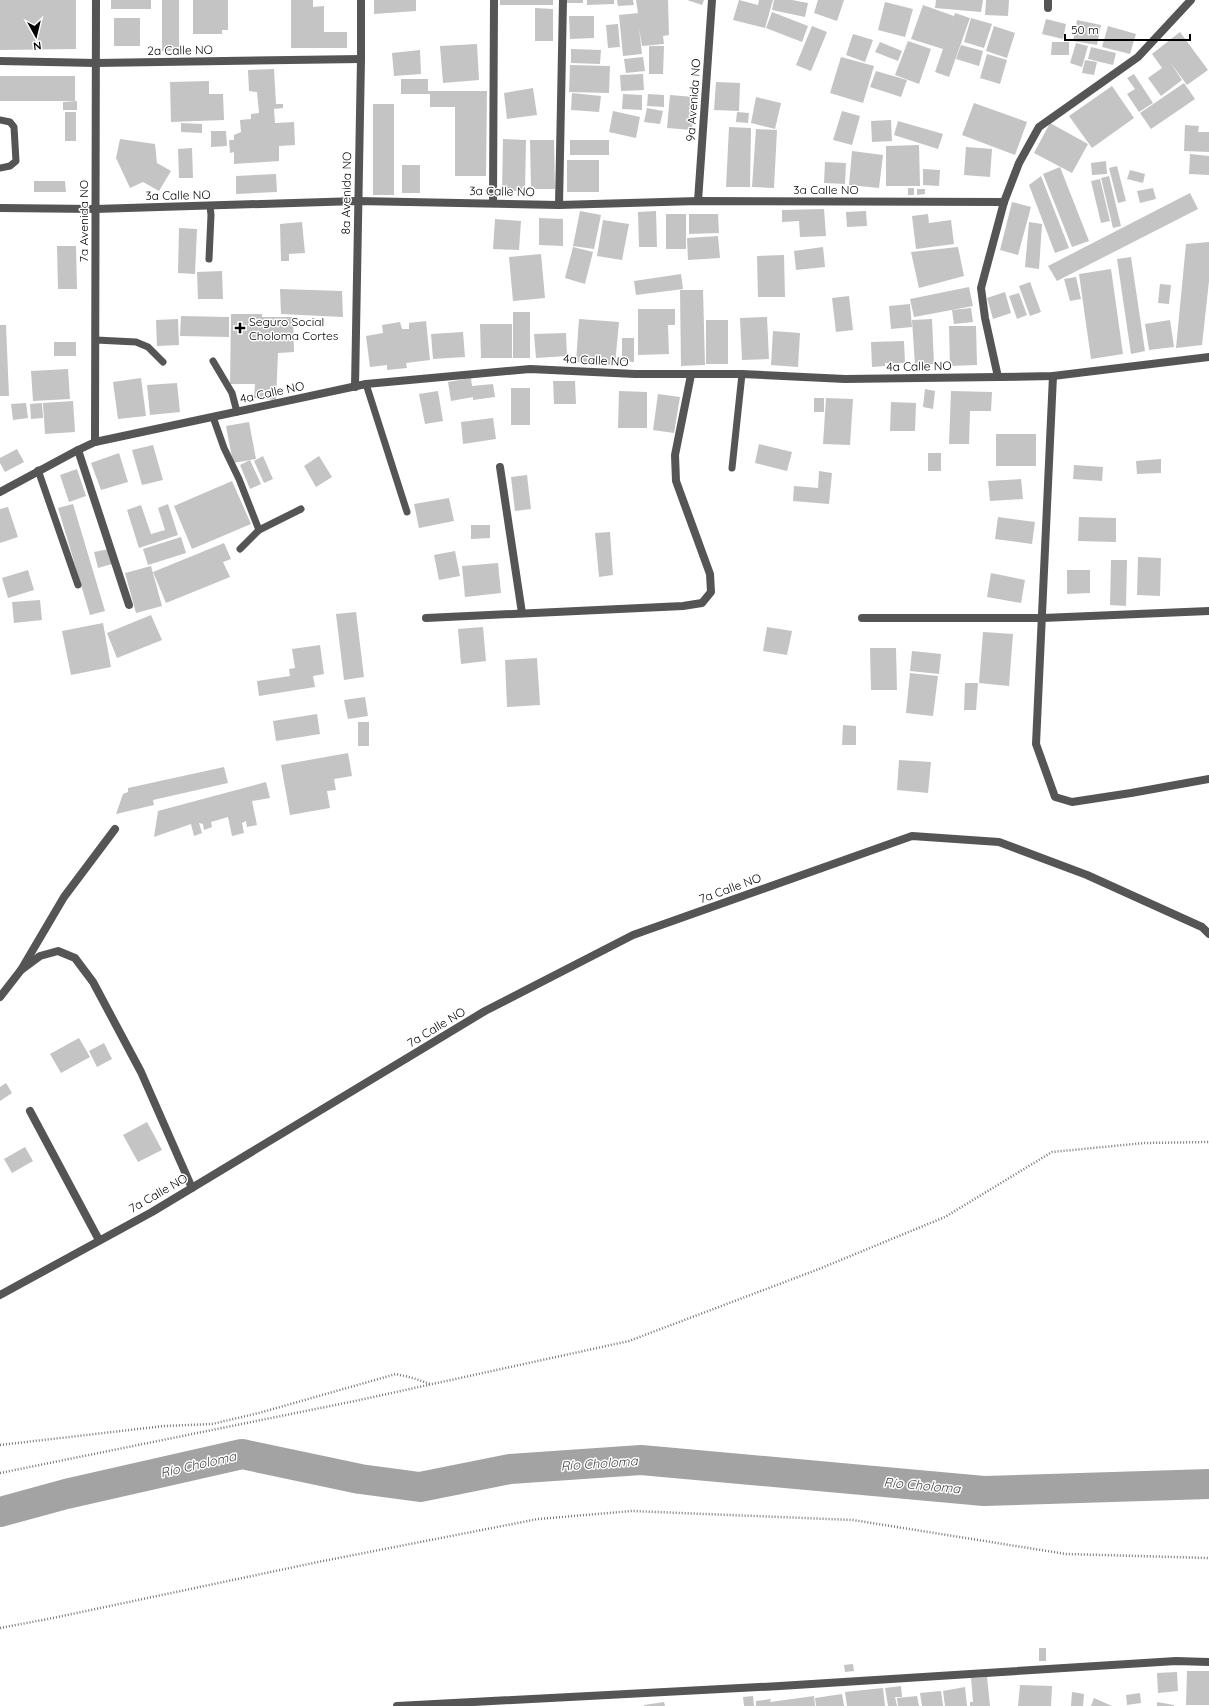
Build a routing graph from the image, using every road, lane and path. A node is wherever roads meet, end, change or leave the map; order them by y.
1 (96, 0) edge
2 (361, 0) edge
3 (494, 0) edge
4 (563, 0) edge
5 (712, 0) edge
6 (1191, 0) edge
7 (361, 59) junction
8 (0, 61) edge
9 (96, 63) junction
10 (0, 120) edge
11 (0, 168) edge
12 (357, 201) junction
13 (698, 201) junction
14 (1004, 202) junction
15 (494, 203) junction
16 (559, 205) junction
17 (210, 206) junction
18 (0, 208) edge
19 (95, 209) junction
20 (209, 259) dead end
21 (96, 340) junction
22 (1209, 357) edge
23 (213, 361) dead end
24 (163, 362) dead end
25 (742, 374) junction
26 (691, 375) junction
27 (1053, 376) junction
28 (998, 377) junction
29 (366, 384) junction
30 (355, 387) junction
31 (237, 412) junction
32 (213, 416) junction
33 (95, 442) junction
34 (78, 450) junction
35 (500, 467) dead end
36 (732, 468) dead end
37 (38, 470) junction
38 (0, 492) edge
39 (301, 509) dead end
40 (407, 512) dead end
41 (259, 530) junction
42 (240, 549) dead end
43 (78, 585) dead end
44 (129, 605) dead end
45 (1209, 611) edge
46 (522, 613) junction
47 (426, 618) dead end
48 (862, 618) dead end
49 (1043, 618) junction
50 (1209, 779) edge
51 (115, 828) dead end
52 (1209, 934) edge
53 (20, 970) junction
54 (0, 997) edge
55 (30, 1111) dead end
56 (1209, 1142) edge
57 (192, 1188) junction
58 (99, 1240) junction
59 (1, 1292) edge
60 (430, 1385) junction
61 (0, 1445) edge
62 (0, 1473) edge
63 (1209, 1558) edge
64 (0, 1628) edge
65 (1209, 1662) edge
66 (397, 1706) edge

1 - 9 street, 7a Avenida NO
2 - 7 street, 8a Avenida NO
3 - 15 street
4 - 16 street
5 - 13 street, 9a Avenida NO
6 - 14 street
7 - 9 street, 2a Calle NO
7 - 12 street, 8a Avenida NO
8 - 9 street, 2a Calle NO
9 - 19 street, 7a Avenida NO
10 - 11 lane
12 - 15 street, 3a Calle NO
12 - 17 street, 3a Calle NO
12 - 30 street, 8a Avenida NO
13 - 14 street, 3a Calle NO
13 - 16 street, 3a Calle NO
14 - 28 street
15 - 16 street, 3a Calle NO
17 - 19 street, 3a Calle NO
17 - 20 lane
18 - 19 street, 3a Calle NO
19 - 21 street, 7a Avenida NO
21 - 24 lane
21 - 33 street, 7a Avenida NO
22 - 27 street, 4a Calle NO
23 - 31 lane
25 - 26 street, 4a Calle NO
25 - 28 street, 4a Calle NO
25 - 36 lane
26 - 29 street, 4a Calle NO
26 - 46 street
27 - 28 street, 4a Calle NO
27 - 49 street
29 - 30 street, 4a Calle NO
29 - 40 lane
30 - 31 street, 4a Calle NO
31 - 32 street, 4a Calle NO
32 - 33 street, 4a Calle NO
32 - 41 lane
33 - 34 street, 4a Calle NO
34 - 37 street, 4a Calle NO
34 - 44 street
35 - 46 street
37 - 38 street, 4a Calle NO
37 - 43 lane
39 - 41 lane
41 - 42 lane
45 - 49 street
46 - 47 street
48 - 49 street
49 - 50 street
51 - 53 street
52 - 57 street, 7a Calle NO
53 - 54 street
53 - 57 street
55 - 58 street
56 - 60 path
57 - 58 street, 7a Calle NO
58 - 59 street, 7a Calle NO
60 - 61 path
60 - 62 path
63 - 64 path
65 - 66 street

